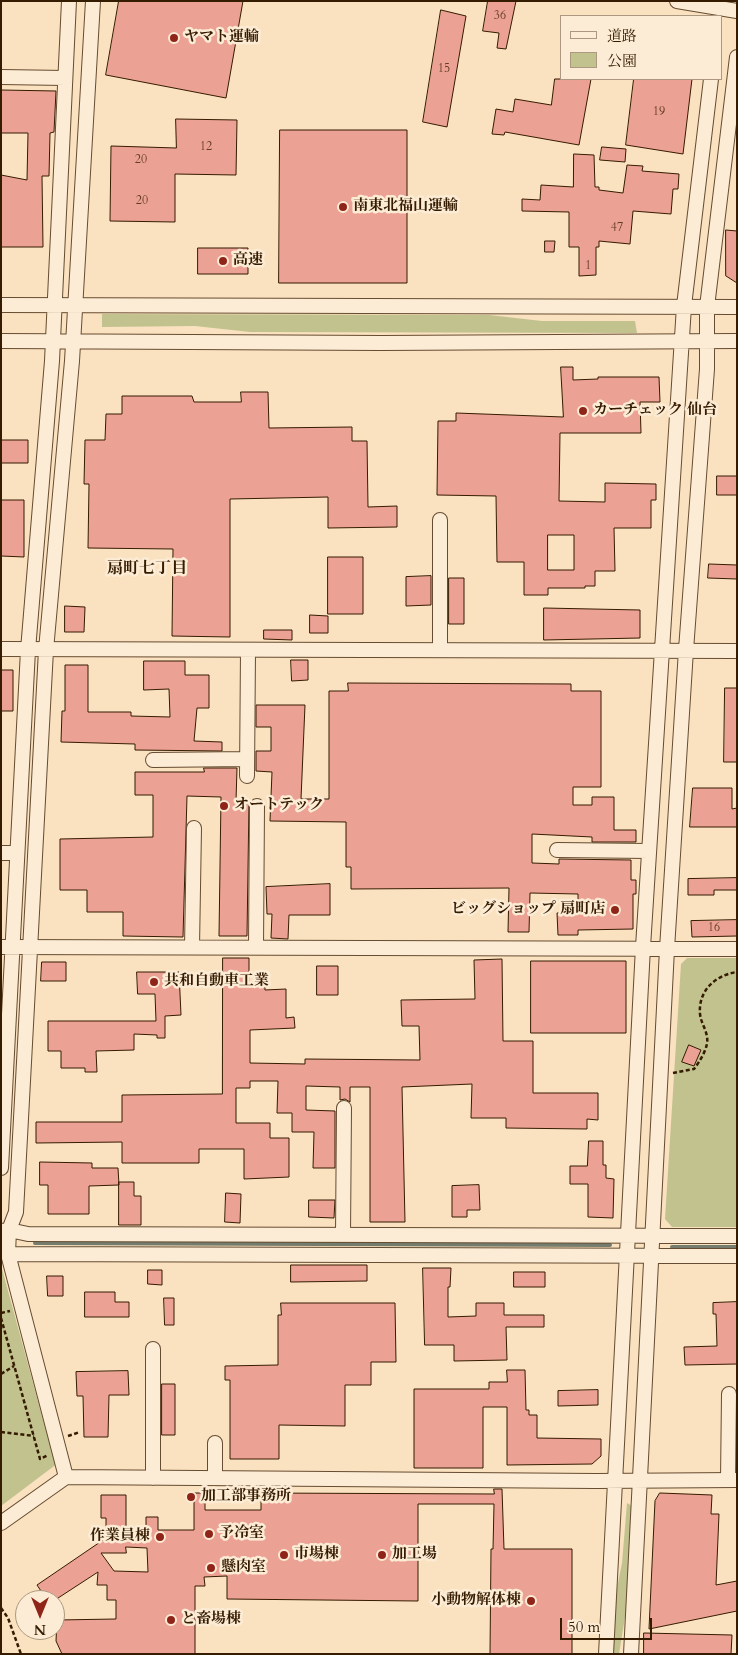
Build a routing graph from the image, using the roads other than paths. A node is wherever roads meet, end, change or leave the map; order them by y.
1 (70, 1) edge
2 (93, 1) edge
3 (677, 1) edge
4 (719, 9) edge
5 (737, 11) edge
6 (737, 57) edge
7 (1, 77) edge
8 (65, 78) junction
9 (711, 80) edge
10 (1, 305) edge
11 (55, 305) junction
12 (74, 305) junction
13 (684, 306) junction
14 (707, 307) junction
15 (737, 307) edge
16 (1, 341) edge
17 (53, 341) junction
18 (72, 341) junction
19 (683, 341) junction
20 (709, 341) junction
21 (737, 341) edge
22 (440, 520) dead end
23 (1, 649) edge
24 (28, 650) junction
25 (46, 650) junction
26 (440, 650) junction
27 (661, 650) junction
28 (686, 650) junction
29 (248, 651) junction
30 (737, 651) edge
31 (154, 760) dead end
32 (247, 760) junction
33 (247, 776) dead end
34 (257, 806) dead end
35 (194, 828) dead end
36 (557, 850) dead end
37 (649, 851) junction
38 (1, 852) edge
39 (17, 853) junction
40 (6, 947) edge
41 (31, 947) junction
42 (192, 947) junction
43 (256, 947) junction
44 (643, 947) junction
45 (667, 949) junction
46 (737, 949) edge
47 (344, 1108) dead end
48 (1, 1168) edge
49 (1, 1218) edge
50 (5, 1230) edge
51 (343, 1235) junction
52 (653, 1235) junction
53 (628, 1236) junction
54 (737, 1236) edge
55 (8, 1254) junction
56 (627, 1254) junction
57 (652, 1255) junction
58 (737, 1256) edge
59 (153, 1349) dead end
60 (729, 1394) dead end
61 (215, 1443) dead end
62 (66, 1477) junction
63 (153, 1478) junction
64 (215, 1478) junction
65 (639, 1480) junction
66 (615, 1481) junction
67 (734, 1481) edge
68 (1, 1523) edge
69 (606, 1654) edge
70 (631, 1654) edge

1 - 8 street
2 - 12 street
3 - 4 street
4 - 5 street
6 - 14 street
7 - 8 street
8 - 11 street
9 - 13 street
10 - 11 street
11 - 12 street
11 - 17 street
12 - 13 street
12 - 18 street
13 - 14 street
13 - 19 street
14 - 15 street
14 - 20 street
16 - 17 street
17 - 18 street
17 - 24 street
18 - 19 street
18 - 25 street
19 - 20 street
19 - 27 street
20 - 21 street
20 - 28 street
22 - 26 street
23 - 24 street
24 - 25 street
24 - 39 street
25 - 29 street
25 - 41 street
26 - 27 street
26 - 29 street
27 - 28 street
27 - 37 street
28 - 30 street
28 - 45 street
29 - 32 street
31 - 32 street
32 - 33 street
34 - 43 street
35 - 42 street
36 - 37 street
37 - 44 street
38 - 39 street
39 - 40 street
40 - 41 street
40 - 48 street
41 - 42 street
41 - 50 street
42 - 43 street
43 - 44 street
44 - 45 street
44 - 53 street
45 - 46 street
45 - 52 street
47 - 51 street
49 - 50 street
50 - 51 street
50 - 55 street
51 - 53 street
52 - 53 street
52 - 54 street
52 - 57 street
53 - 56 street
55 - 56 street
55 - 62 street
56 - 57 street
56 - 66 street
57 - 58 street
57 - 65 street
59 - 63 street
60 - 67 street
61 - 64 street
62 - 63 street
62 - 68 street
63 - 64 street
64 - 66 street
65 - 66 street
65 - 67 street
65 - 70 street
66 - 69 street

